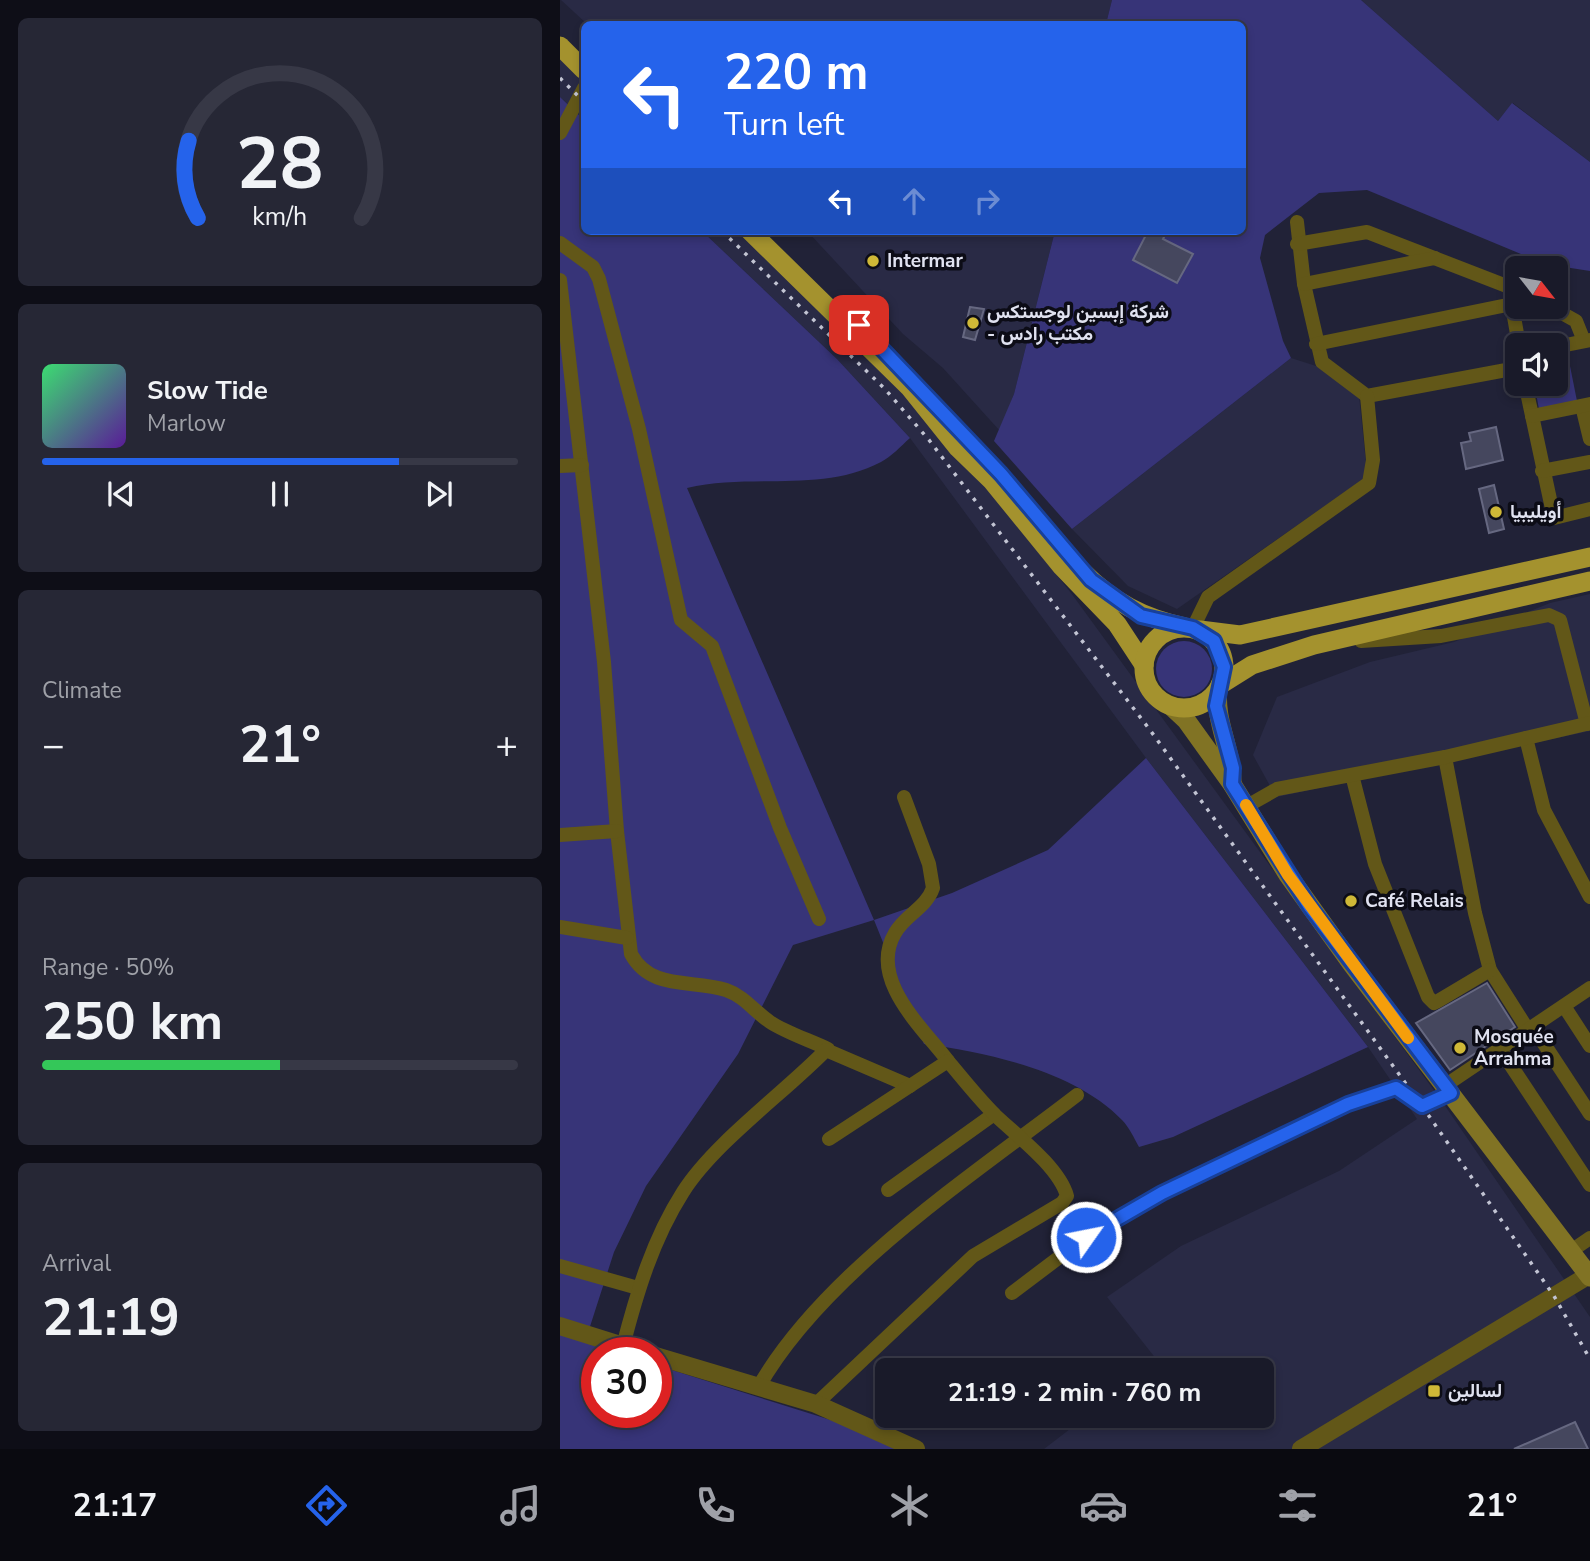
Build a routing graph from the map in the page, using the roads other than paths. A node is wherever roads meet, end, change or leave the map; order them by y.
1 (560, 32) edge
2 (560, 46) edge
3 (581, 52) edge
4 (581, 67) edge
5 (581, 94) edge
6 (561, 136) edge
7 (1297, 222) dead end
8 (754, 235) edge
9 (771, 235) edge
10 (560, 243) edge
11 (1297, 244) junction
12 (1436, 258) junction
13 (560, 279) edge
14 (1304, 284) junction
15 (1505, 289) edge
16 (1505, 295) edge
17 (1568, 317) edge
18 (1587, 341) edge
19 (1316, 344) junction
20 (1568, 345) edge
21 (1505, 370) edge
22 (1367, 396) junction
23 (1528, 396) edge
24 (1586, 405) edge
25 (1532, 416) junction
26 (1590, 439) edge
27 (1590, 462) edge
28 (582, 465) junction
29 (560, 466) edge
30 (1542, 471) junction
31 (1590, 509) edge
32 (1590, 557) edge
33 (1590, 581) edge
34 (1192, 629) junction
35 (1314, 645) junction
36 (1144, 665) junction
37 (1219, 687) junction
38 (1171, 706) junction
39 (1589, 724) edge
40 (1525, 738) junction
41 (1445, 757) junction
42 (1352, 775) junction
43 (1232, 784) junction
44 (904, 797) dead end
45 (1247, 806) junction
46 (617, 831) junction
47 (560, 835) edge
48 (1590, 897) edge
49 (819, 919) dead end
50 (560, 927) edge
51 (627, 938) junction
52 (1490, 970) junction
53 (1590, 988) edge
54 (1564, 1006) junction
55 (1531, 1029) junction
56 (1590, 1046) edge
57 (828, 1049) junction
58 (1500, 1049) junction
59 (948, 1061) junction
60 (909, 1086) junction
61 (1448, 1089) junction
62 (1077, 1095) dead end
63 (994, 1114) junction
64 (1590, 1114) edge
65 (1021, 1138) junction
66 (828, 1139) dead end
67 (1590, 1185) edge
68 (888, 1191) dead end
69 (1590, 1238) edge
70 (1571, 1251) junction
71 (560, 1266) edge
72 (1589, 1276) edge
73 (638, 1288) junction
74 (1013, 1293) dead end
75 (560, 1326) edge
76 (595, 1337) edge
77 (625, 1337) edge
78 (672, 1361) edge
79 (758, 1388) junction
80 (816, 1404) junction
81 (916, 1449) edge
82 (1301, 1449) edge

1 - 3 highway
2 - 4 highway
5 - 6 street
7 - 11 street
8 - 36 highway
9 - 34 highway
10 - 49 street
11 - 12 street
11 - 14 street
12 - 14 street
12 - 15 street
13 - 28 street
14 - 19 street
16 - 19 street
17 - 18 street
18 - 20 street
19 - 22 street
21 - 22 street
22 - 34 street
23 - 25 street
24 - 25 street
24 - 26 street
25 - 30 street
27 - 30 street
28 - 29 street
28 - 46 street
30 - 31 street
32 - 34 highway
33 - 35 highway
34 - 36 highway
34 - 37 highway
35 - 37 highway
35 - 39 street
36 - 38 highway
37 - 38 highway
37 - 43 main road
38 - 43 main road
39 - 40 street
40 - 41 street
40 - 48 street
41 - 42 street
41 - 52 street
42 - 45 street
42 - 52 street
43 - 45 main road
44 - 59 street
45 - 61 main road
46 - 47 street
46 - 51 street
50 - 51 street
51 - 57 street
52 - 55 street
53 - 54 street
54 - 55 street
54 - 56 street
55 - 58 street
55 - 64 street
57 - 60 street
57 - 73 street
58 - 61 street
58 - 67 street
59 - 60 street
59 - 63 street
60 - 66 street
61 - 70 main road
61 - 74 street
62 - 65 street
63 - 65 street
63 - 68 street
65 - 79 street
65 - 80 street
69 - 70 street
70 - 72 main road
71 - 73 street
72 - 82 street
73 - 77 street
75 - 76 street
78 - 79 street
79 - 80 street
80 - 81 street

